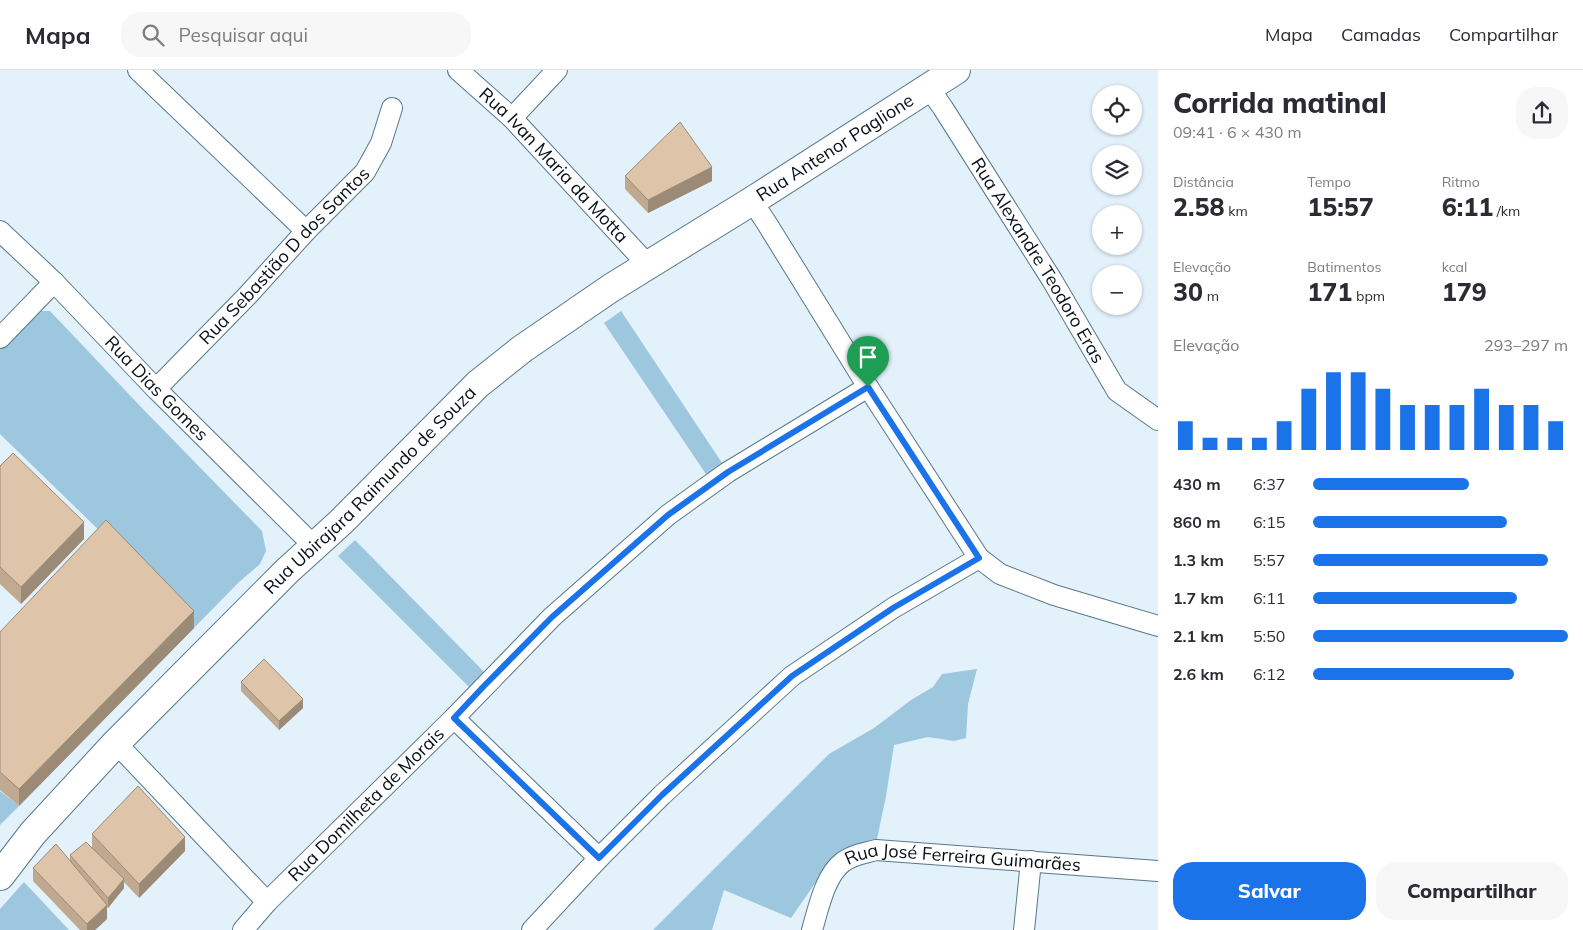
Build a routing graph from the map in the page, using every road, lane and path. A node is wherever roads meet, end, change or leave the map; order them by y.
1 (138, 70) edge
2 (458, 70) edge
3 (557, 70) edge
4 (956, 70) edge
5 (929, 88) junction
6 (392, 108) dead end
7 (512, 118) junction
8 (752, 201) junction
9 (0, 231) edge
10 (306, 231) junction
11 (647, 264) junction
12 (54, 282) junction
13 (0, 338) edge
14 (868, 387) junction
15 (156, 389) junction
16 (1158, 420) edge
17 (315, 546) junction
18 (979, 558) junction
19 (1158, 626) edge
20 (454, 718) junction
21 (116, 744) junction
22 (33, 833) junction
23 (0, 857) edge
24 (599, 858) junction
25 (1031, 861) junction
26 (1158, 871) edge
27 (0, 876) edge
28 (267, 902) junction
29 (242, 930) edge
30 (532, 930) edge
31 (812, 930) edge
32 (1024, 930) edge

1 - 10 street
2 - 7 street, Rua Ivan Maria da Motta
3 - 7 street
4 - 5 main road, Rua Antenor Paglione
5 - 8 main road, Rua Antenor Paglione
5 - 16 street, Rua Alexandre Teodoro Eras
6 - 10 street, Rua Sebastião D dos Santos
7 - 11 street, Rua Ivan Maria da Motta
8 - 11 main road, Rua Ubirajara Raimundo de Souza
8 - 14 street, Rua Antenor Paglione
9 - 12 street, Rua Dias Gomes
10 - 15 street, Rua Sebastião D dos Santos
11 - 17 main road, Rua Ubirajara Raimundo de Souza
12 - 13 street
12 - 15 street, Rua Dias Gomes
14 - 18 street, Rua Antenor Paglione
14 - 20 street, Rua Domilheta de Morais
15 - 17 street, Rua Dias Gomes
17 - 21 main road, Rua Ubirajara Raimundo de Souza
18 - 19 street, Rua Antenor Paglione
18 - 24 street
20 - 24 street
20 - 28 street, Rua Domilheta de Morais
21 - 22 main road, Rua Ubirajara Raimundo de Souza
21 - 28 street
22 - 23 main road, Rua Ubirajara Raimundo de Souza
22 - 27 main road, Rua Ubirajara Raimundo de Souza
24 - 30 street
25 - 26 street, Rua José Ferreira Guimarães
25 - 31 street, Rua José Ferreira Guimarães
25 - 32 street
28 - 29 street, Rua Domilheta de Morais

